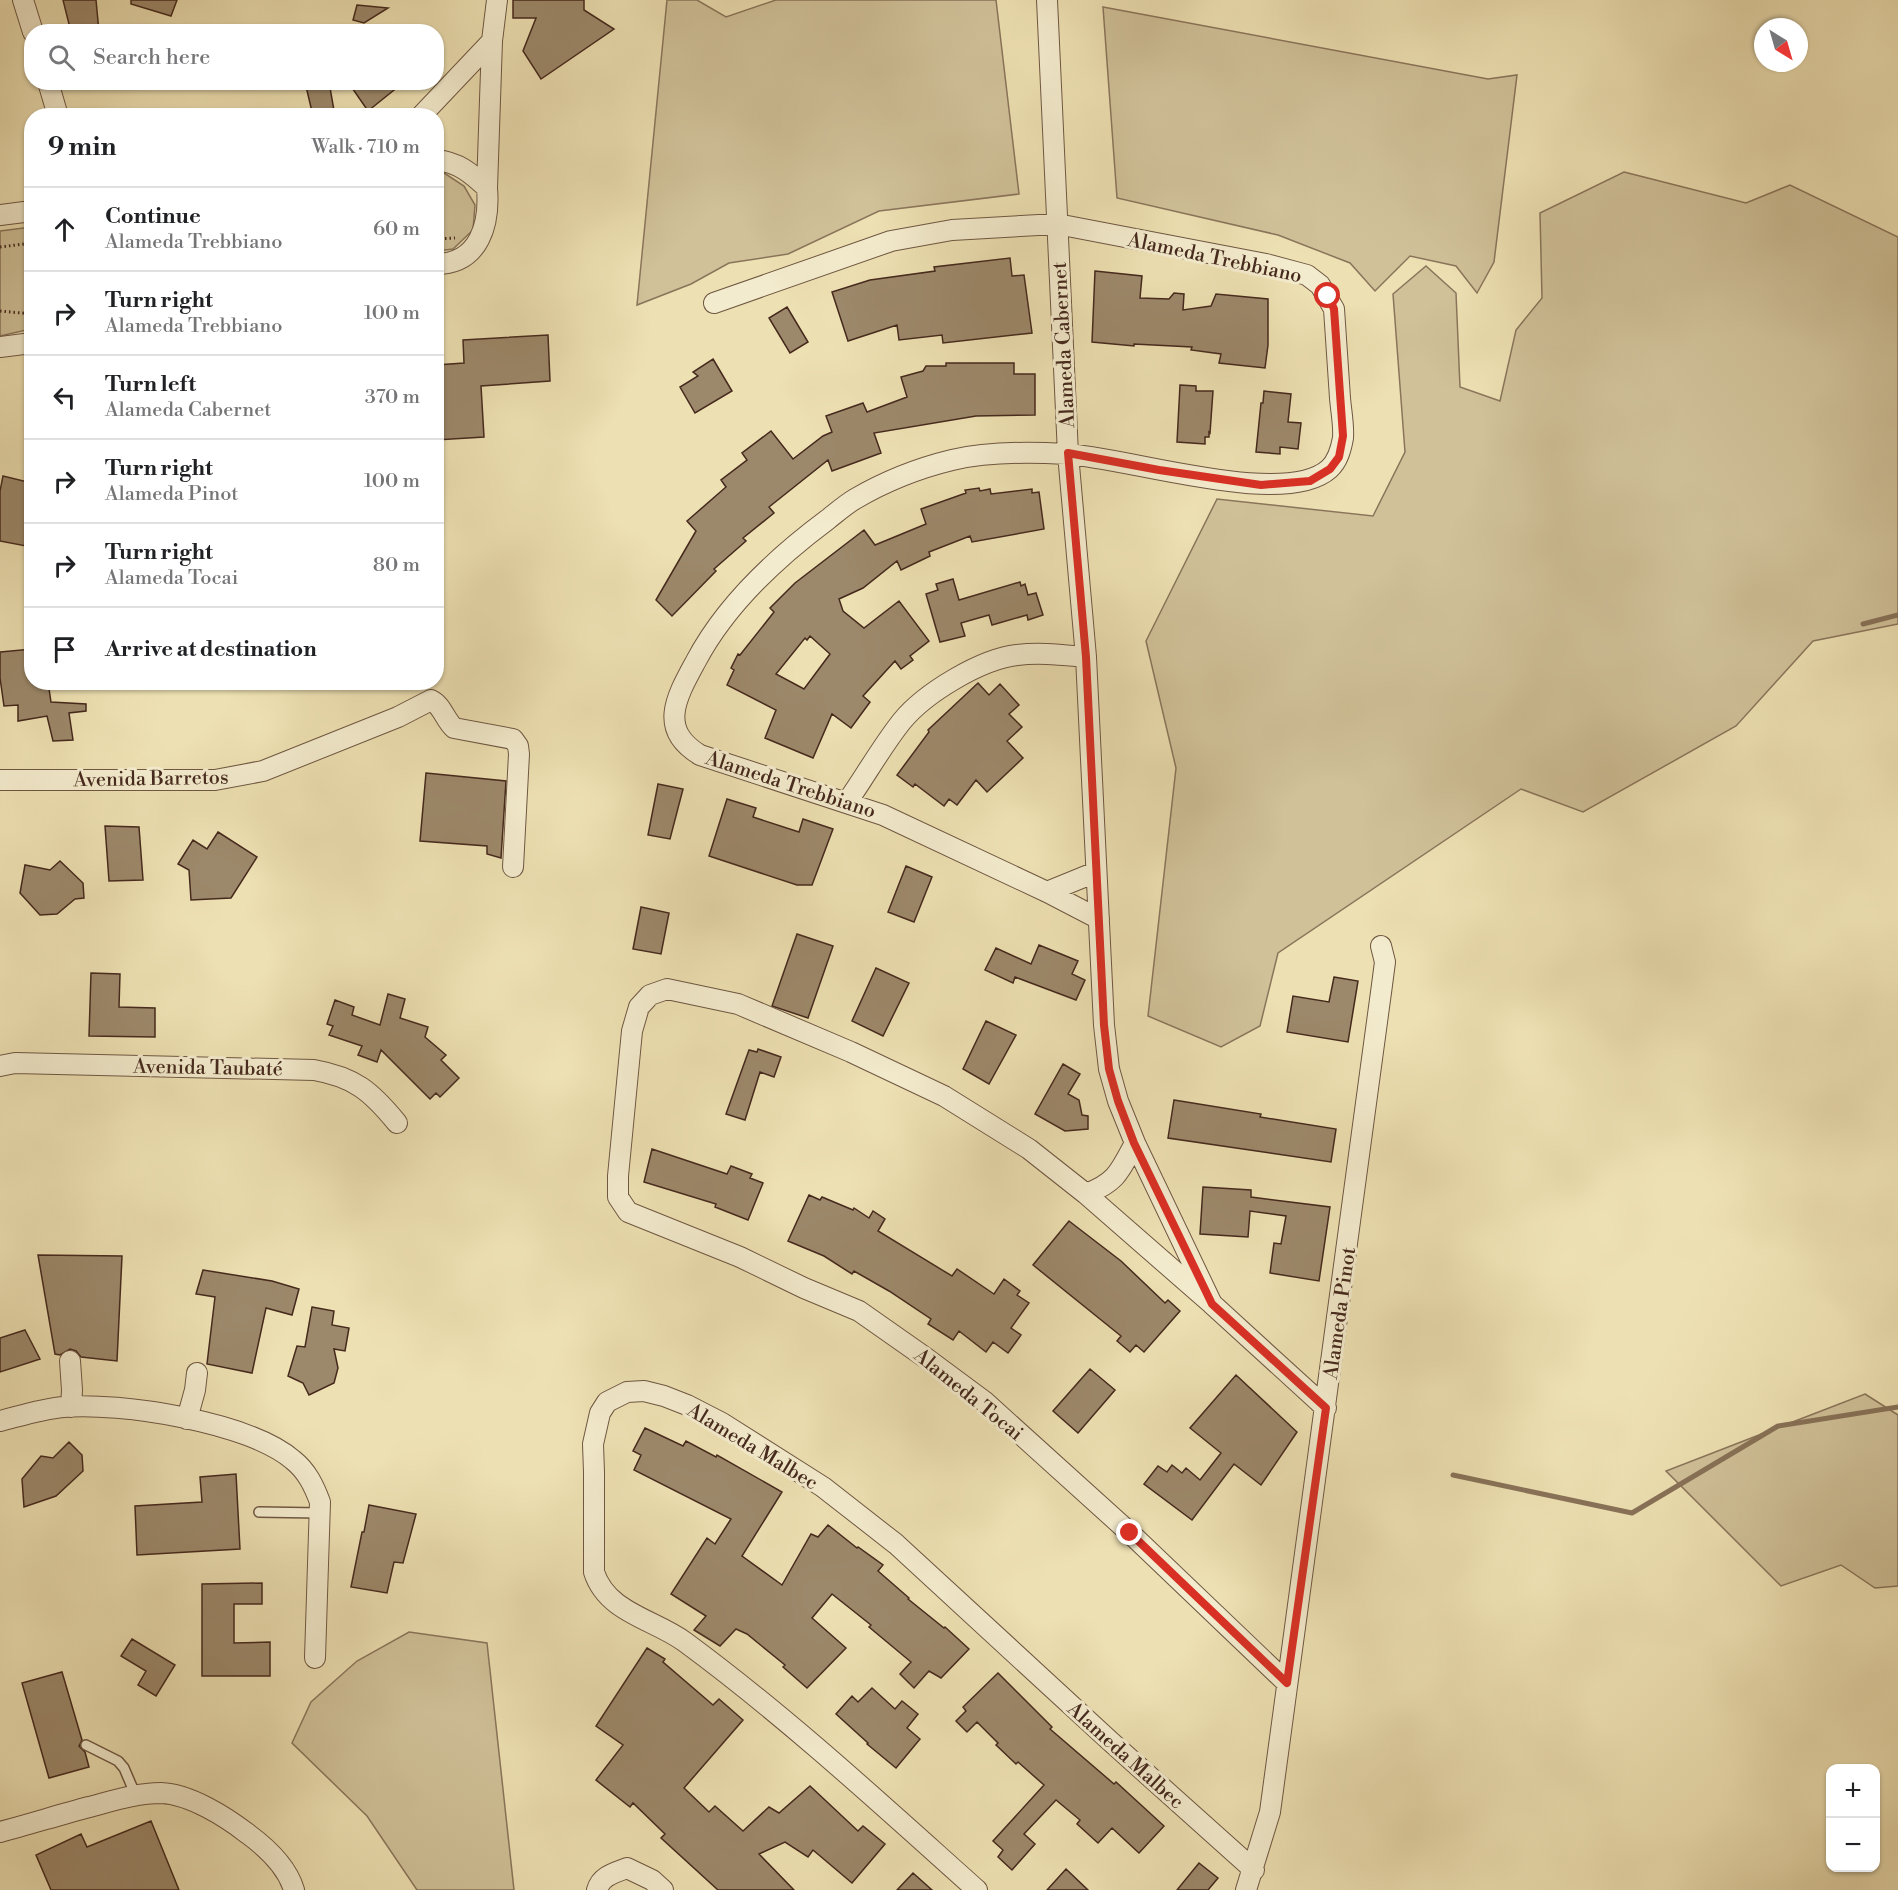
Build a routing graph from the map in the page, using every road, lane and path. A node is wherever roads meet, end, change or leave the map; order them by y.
1 (23, 0) edge
2 (497, 0) edge
3 (1047, 0) edge
4 (30, 24) edge
5 (492, 41) junction
6 (50, 90) edge
7 (56, 108) edge
8 (429, 108) edge
9 (444, 161) edge
10 (487, 188) junction
11 (24, 212) edge
12 (0, 215) edge
13 (1057, 224) junction
14 (460, 237) dead end
15 (444, 238) edge
16 (24, 244) edge
17 (0, 247) edge
18 (444, 262) edge
19 (714, 303) dead end
20 (0, 311) edge
21 (24, 313) edge
22 (24, 345) edge
23 (0, 347) edge
24 (1068, 453) junction
25 (1086, 657) junction
26 (0, 780) edge
27 (847, 802) junction
28 (513, 867) dead end
29 (1096, 872) junction
30 (1047, 892) junction
31 (1099, 920) junction
32 (1381, 946) dead end
33 (0, 1066) edge
34 (397, 1123) dead end
35 (1134, 1143) junction
36 (1086, 1194) junction
37 (1212, 1304) junction
38 (70, 1361) dead end
39 (197, 1373) dead end
40 (71, 1407) junction
41 (1326, 1408) junction
42 (187, 1419) junction
43 (0, 1420) edge
44 (259, 1512) dead end
45 (320, 1513) junction
46 (315, 1658) dead end
47 (1287, 1683) junction
48 (86, 1745) dead end
49 (136, 1796) junction
50 (0, 1832) edge
51 (1254, 1869) junction
52 (294, 1890) edge
53 (597, 1890) edge
54 (663, 1890) edge
55 (977, 1890) edge
56 (1246, 1890) edge

1 - 4 street
2 - 5 street
3 - 13 street, Alameda Cabernet
5 - 8 street
5 - 10 street
6 - 7 street
9 - 10 street
10 - 18 street
11 - 12 street
13 - 19 street, Alameda Trebbiano
13 - 24 street, Alameda Cabernet
13 - 24 street, Alameda Trebbiano
14 - 15 path
16 - 17 path
20 - 21 path
22 - 23 street
24 - 25 street, Alameda Cabernet
24 - 27 street, Alameda Trebbiano
25 - 27 street
25 - 29 street, Alameda Cabernet
26 - 28 street, Avenida Barretos
27 - 30 street, Alameda Trebbiano
29 - 30 street
29 - 31 street, Alameda Cabernet
30 - 31 street, Alameda Trebbiano
31 - 35 street, Alameda Cabernet
32 - 41 street, Alameda Pinot
33 - 34 street, Avenida Taubaté
35 - 36 street
35 - 37 street, Alameda Cabernet
36 - 37 street, Alameda Tocai
36 - 47 street, Alameda Tocai
37 - 41 street, Alameda Cabernet
38 - 40 street
39 - 42 street
40 - 42 street
40 - 43 street
41 - 47 street, Alameda Pinot
42 - 45 street
44 - 45 lane
45 - 46 street
47 - 51 street, Alameda Pinot
48 - 49 lane
49 - 50 street
49 - 52 street
51 - 55 street, Alameda Malbec
51 - 56 street, Alameda Pinot
53 - 54 street

